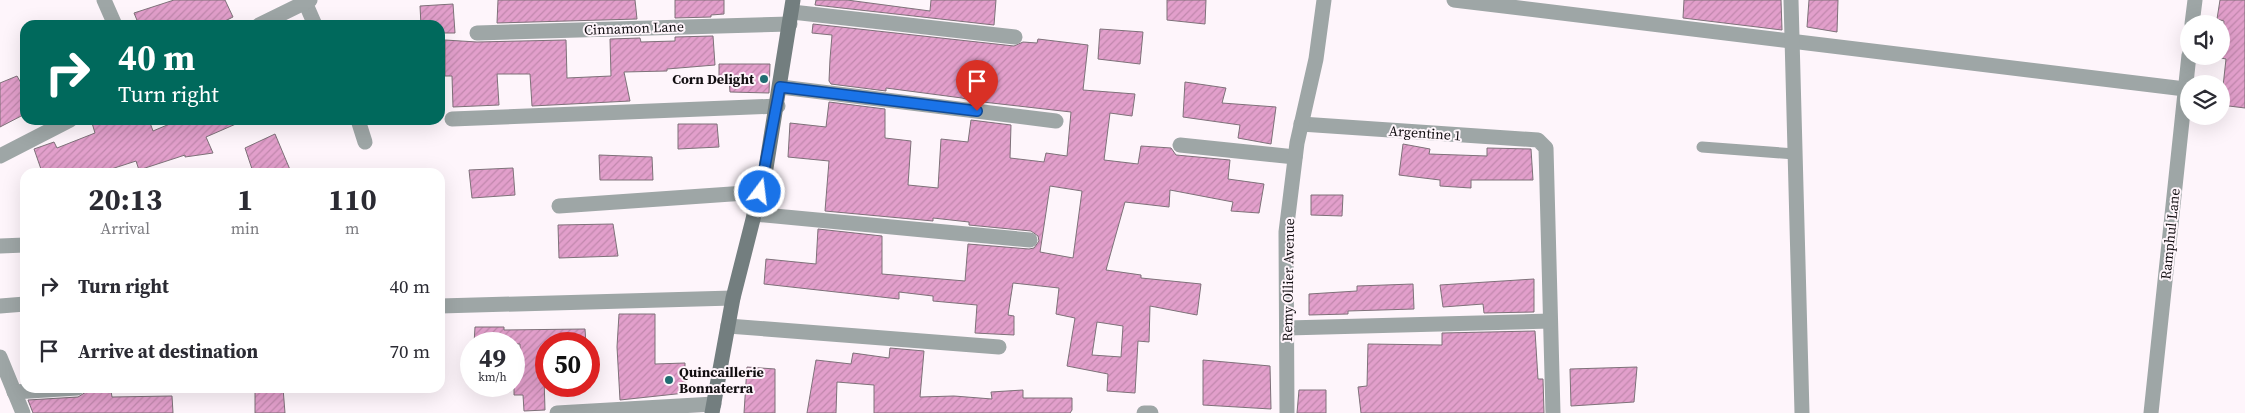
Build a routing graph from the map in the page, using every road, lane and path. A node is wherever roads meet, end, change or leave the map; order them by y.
1 (104, 0) edge
2 (1324, 0) edge
3 (1454, 0) edge
4 (1791, 0) edge
5 (2195, 0) edge
6 (307, 1) edge
7 (792, 12) edge
8 (2193, 15) edge
9 (113, 20) edge
10 (269, 20) edge
11 (313, 20) edge
12 (477, 33) dead end
13 (1015, 37) dead end
14 (1792, 43) junction
15 (780, 87) junction
16 (2180, 88) edge
17 (778, 106) junction
18 (452, 119) dead end
19 (1056, 121) dead end
20 (1301, 124) junction
21 (59, 125) edge
22 (360, 125) edge
23 (2181, 125) edge
24 (365, 142) dead end
25 (1180, 145) dead end
26 (1702, 148) dead end
27 (4, 149) edge
28 (1794, 154) junction
29 (1295, 157) junction
30 (760, 192) junction
31 (559, 206) dead end
32 (754, 214) junction
33 (1030, 240) dead end
34 (20, 245) edge
35 (0, 246) edge
36 (733, 298) junction
37 (20, 304) edge
38 (0, 306) edge
39 (445, 306) edge
40 (1550, 320) junction
41 (728, 326) junction
42 (1287, 328) junction
43 (1000, 347) dead end
44 (0, 357) edge
45 (14, 392) junction
46 (20, 392) edge
47 (713, 409) edge
48 (1144, 412) edge
49 (23, 413) edge
50 (557, 413) edge
51 (1151, 413) edge
52 (1287, 413) edge
53 (1553, 413) edge
54 (1802, 413) edge
55 (2151, 413) edge

1 - 9 street
2 - 20 street, Remy Ollier Avenue
3 - 14 street
4 - 14 street
5 - 8 street
6 - 10 street
6 - 11 street
7 - 12 street, Cinnamon Lane
7 - 13 street, Cinnamon Lane
7 - 15 main road
14 - 16 street
14 - 28 street
15 - 17 main road
15 - 19 street
17 - 18 street
17 - 30 main road
20 - 29 street, Remy Ollier Avenue
20 - 40 street, Argentine 1
21 - 27 street
22 - 24 street
23 - 55 street, Ramphul Lane
25 - 29 street
26 - 28 lane
28 - 54 street
29 - 42 street, Remy Ollier Avenue
30 - 31 street
30 - 32 main road
32 - 33 street
32 - 36 main road
34 - 35 street
36 - 39 street
36 - 41 main road
37 - 38 street
40 - 42 street
40 - 53 street
41 - 43 street
41 - 47 main road
42 - 52 street, Remy Ollier Avenue
44 - 45 street
45 - 46 street
45 - 49 street
47 - 50 street
48 - 51 street

